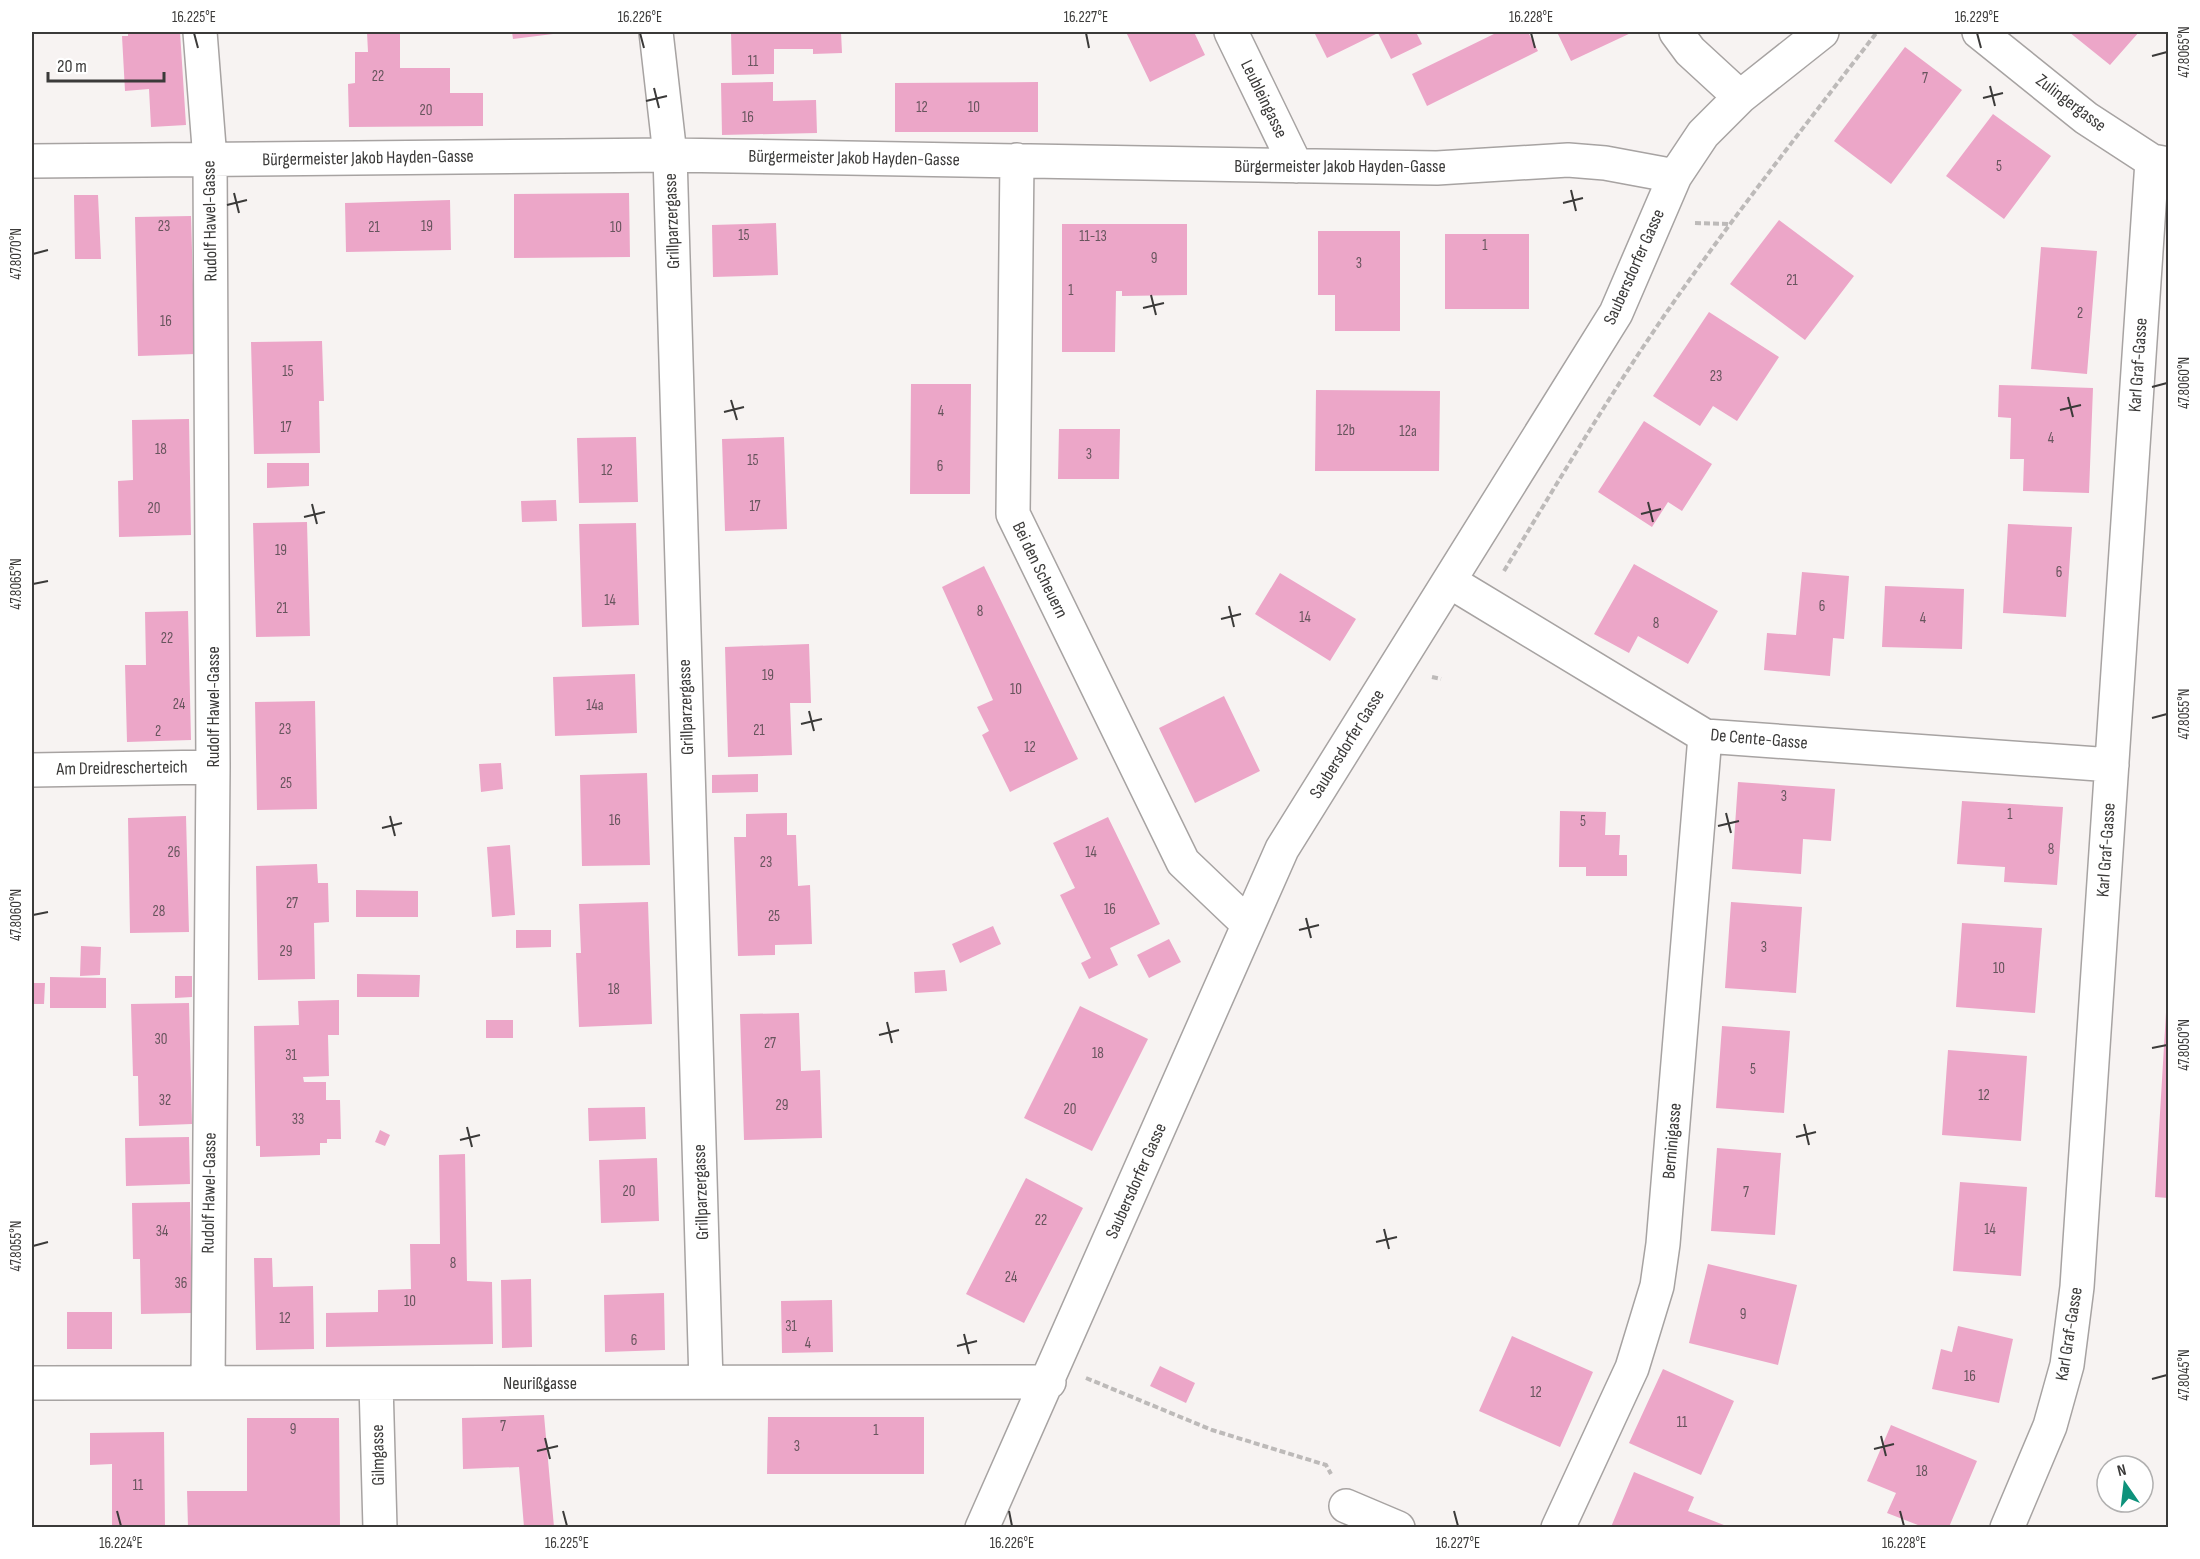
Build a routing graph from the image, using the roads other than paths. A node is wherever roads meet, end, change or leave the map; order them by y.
1 (200, 32) edge
2 (656, 32) edge
3 (1231, 32) edge
4 (1676, 32) edge
5 (1822, 32) edge
6 (1979, 32) edge
7 (1740, 97) junction
8 (670, 155) junction
9 (210, 160) junction
10 (1017, 160) junction
11 (32, 161) edge
12 (2160, 163) edge
13 (1296, 166) junction
14 (1675, 176) junction
15 (1449, 581) junction
16 (1705, 736) junction
17 (2112, 765) junction
18 (213, 767) junction
19 (32, 770) edge
20 (1248, 924) junction
21 (1052, 1374) junction
22 (706, 1382) junction
23 (32, 1383) edge
24 (207, 1383) junction
25 (376, 1383) junction
26 (1347, 1506) road end
27 (380, 1527) edge
28 (982, 1527) edge
29 (1398, 1527) edge
30 (1558, 1527) edge
31 (2007, 1527) edge

1 - 9 street, Rudolf Hawel-Gasse
2 - 8 street, Grillparzergasse
3 - 13 street, Leubleingasse
4 - 7 street
5 - 7 street, Saubersdorfer Gasse
6 - 12 street, Zulingergasse
7 - 14 street, Saubersdorfer Gasse
8 - 9 street, Bürgermeister Jakob Hayden-Gasse
8 - 10 street, Bürgermeister Jakob Hayden-Gasse
8 - 22 street, Grillparzergasse
9 - 11 street, Bürgermeister Jakob Hayden-Gasse
9 - 18 street, Rudolf Hawel-Gasse
10 - 13 street, Bürgermeister Jakob Hayden-Gasse
10 - 20 street, Bei den Scheuern
12 - 17 street, Karl Graf-Gasse
13 - 14 street, Bürgermeister Jakob Hayden-Gasse
14 - 15 street, Saubersdorfer Gasse
15 - 16 street, De Cente-Gasse
15 - 20 street, Saubersdorfer Gasse
16 - 17 street, De Cente-Gasse
16 - 30 street, Berninigasse
17 - 31 street, Karl Graf-Gasse
18 - 19 street, Am Dreidrescherteich
18 - 24 street, Rudolf Hawel-Gasse
20 - 21 street, Saubersdorfer Gasse
21 - 22 street, Neurißgasse
21 - 28 street, Saubersdorfer Gasse
22 - 25 street, Neurißgasse
23 - 24 street, Neurißgasse
24 - 25 street, Neurißgasse
25 - 27 street, Gilmgasse
26 - 29 street

